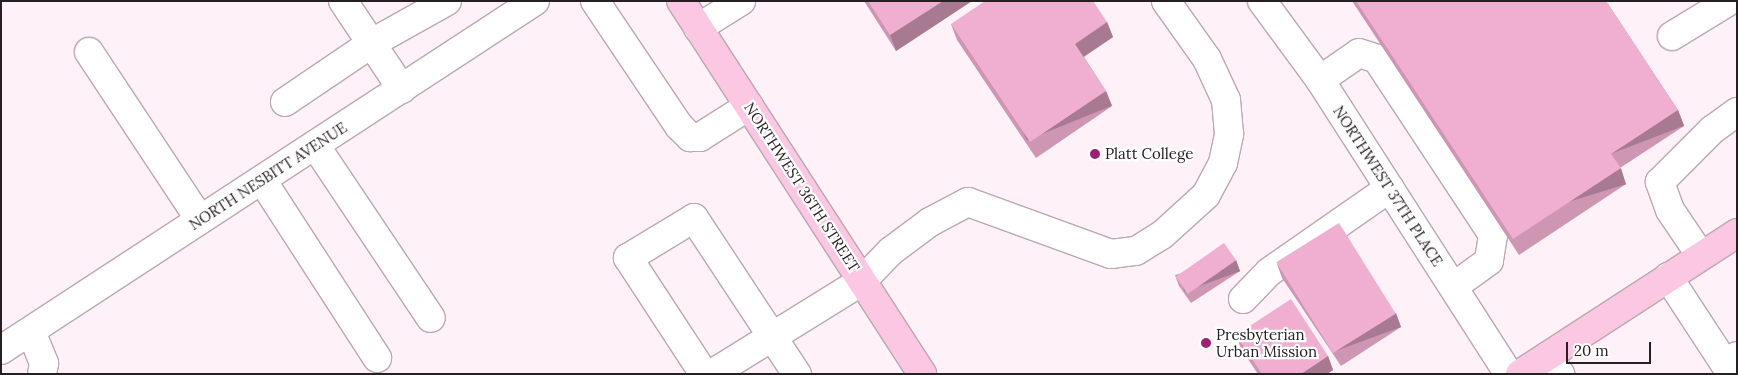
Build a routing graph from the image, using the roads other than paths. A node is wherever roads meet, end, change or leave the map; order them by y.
1 (343, 1) edge
2 (447, 1) edge
3 (535, 1) edge
4 (595, 1) edge
5 (681, 1) edge
6 (741, 1) edge
7 (1166, 1) edge
8 (1262, 1) edge
9 (1729, 5) edge
10 (698, 28) junction
11 (1672, 36) dead end
12 (372, 43) junction
13 (89, 52) dead end
14 (1320, 80) junction
15 (402, 89) junction
16 (285, 102) dead end
17 (749, 106) junction
18 (1737, 112) edge
19 (315, 145) junction
20 (262, 180) junction
21 (1390, 188) junction
22 (200, 220) junction
23 (1737, 233) edge
24 (1701, 256) junction
25 (1668, 277) junction
26 (862, 281) junction
27 (1453, 287) junction
28 (1243, 299) dead end
29 (431, 318) dead end
30 (31, 331) junction
31 (772, 336) junction
32 (1, 350) edge
33 (377, 358) dead end
34 (1731, 364) edge
35 (1554, 365) edge
36 (42, 374) edge
37 (704, 374) edge
38 (712, 374) edge
39 (797, 374) edge
40 (922, 374) edge
41 (1508, 374) edge
42 (1520, 374) edge

1 - 12 street
2 - 12 street
3 - 15 street, NORTH NESBITT AVENUE
4 - 17 street
5 - 10 main road, NORTHWEST 36TH STREET
6 - 10 street
7 - 26 street
8 - 14 street, NORTHWEST 37TH PLACE
9 - 11 street
10 - 17 main road, NORTHWEST 36TH STREET
12 - 15 street
12 - 16 street
13 - 22 street
14 - 21 street, NORTHWEST 37TH PLACE
14 - 27 street
15 - 19 street, NORTH NESBITT AVENUE
17 - 26 main road, NORTHWEST 36TH STREET
18 - 24 street
19 - 20 street, NORTH NESBITT AVENUE
19 - 29 street
20 - 22 street, NORTH NESBITT AVENUE
20 - 33 street
21 - 27 street, NORTHWEST 37TH PLACE
21 - 28 street
22 - 30 street, NORTH NESBITT AVENUE
23 - 24 main road
24 - 25 main road
25 - 34 street
25 - 35 main road
26 - 31 street
26 - 40 main road, NORTHWEST 36TH STREET
27 - 41 street, NORTHWEST 37TH PLACE
30 - 32 street, NORTH NESBITT AVENUE
30 - 36 street
31 - 37 street
31 - 38 street
31 - 39 street
35 - 42 main road

